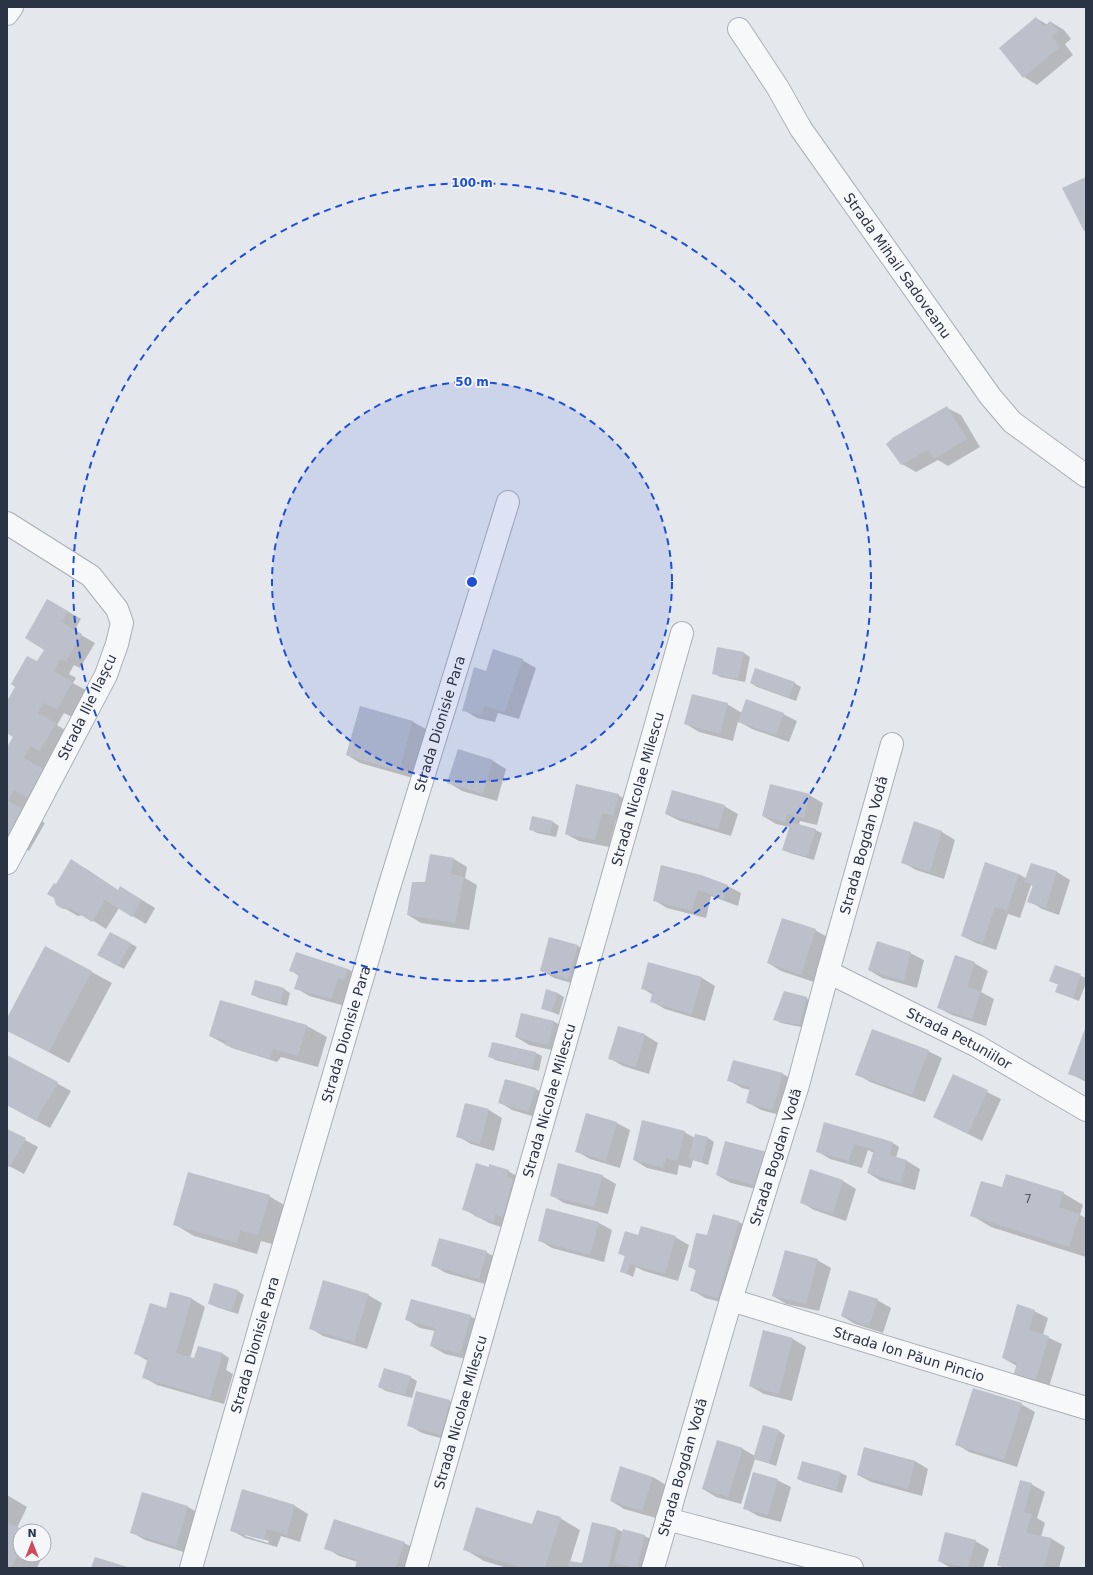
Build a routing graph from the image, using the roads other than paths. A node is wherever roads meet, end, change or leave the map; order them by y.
1 (12, 7) edge
2 (7, 14) edge
3 (739, 28) dead end
4 (1086, 476) edge
5 (508, 502) dead end
6 (7, 523) edge
7 (682, 633) dead end
8 (892, 744) dead end
9 (7, 863) edge
10 (828, 972) junction
11 (1086, 1110) edge
12 (731, 1300) junction
13 (1086, 1408) edge
14 (667, 1519) junction
15 (191, 1568) edge
16 (416, 1568) edge
17 (653, 1568) edge
18 (852, 1568) edge

1 - 2 street
3 - 4 street, Strada Mihail Sadoveanu
5 - 15 street, Strada Dionisie Para
6 - 9 street, Strada Ilie Ilașcu
7 - 16 street, Strada Nicolae Milescu
8 - 10 street, Strada Bogdan Vodă
10 - 11 street, Strada Petuniilor
10 - 12 street, Strada Bogdan Vodă
12 - 13 street, Strada Ion Păun Pincio
12 - 14 street, Strada Bogdan Vodă
14 - 17 street, Strada Bogdan Vodă
14 - 18 street

